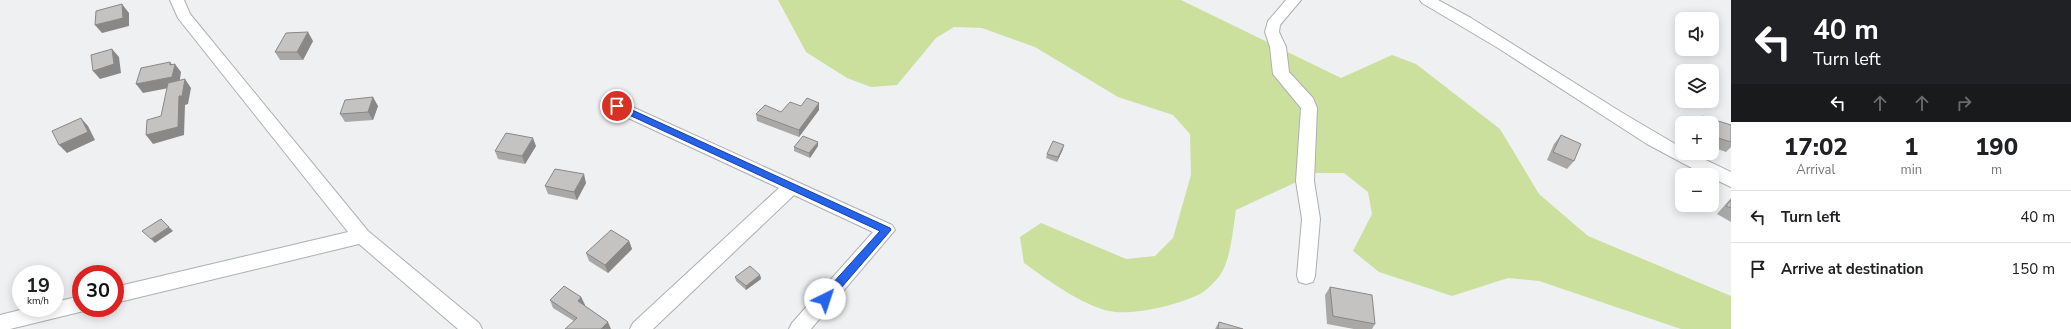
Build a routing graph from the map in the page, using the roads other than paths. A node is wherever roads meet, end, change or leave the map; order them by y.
1 (177, 0) edge
2 (1294, 0) edge
3 (1427, 0) edge
4 (617, 106) dead end
5 (1731, 180) edge
6 (791, 187) junction
7 (362, 236) junction
8 (1306, 276) dead end
9 (124, 293) edge
10 (72, 306) edge
11 (0, 323) edge
12 (472, 329) edge
13 (640, 329) edge
14 (799, 329) edge

1 - 7 street
2 - 8 street
3 - 5 street
4 - 6 street
6 - 13 street
6 - 14 street
7 - 9 street
7 - 12 street
10 - 11 street

